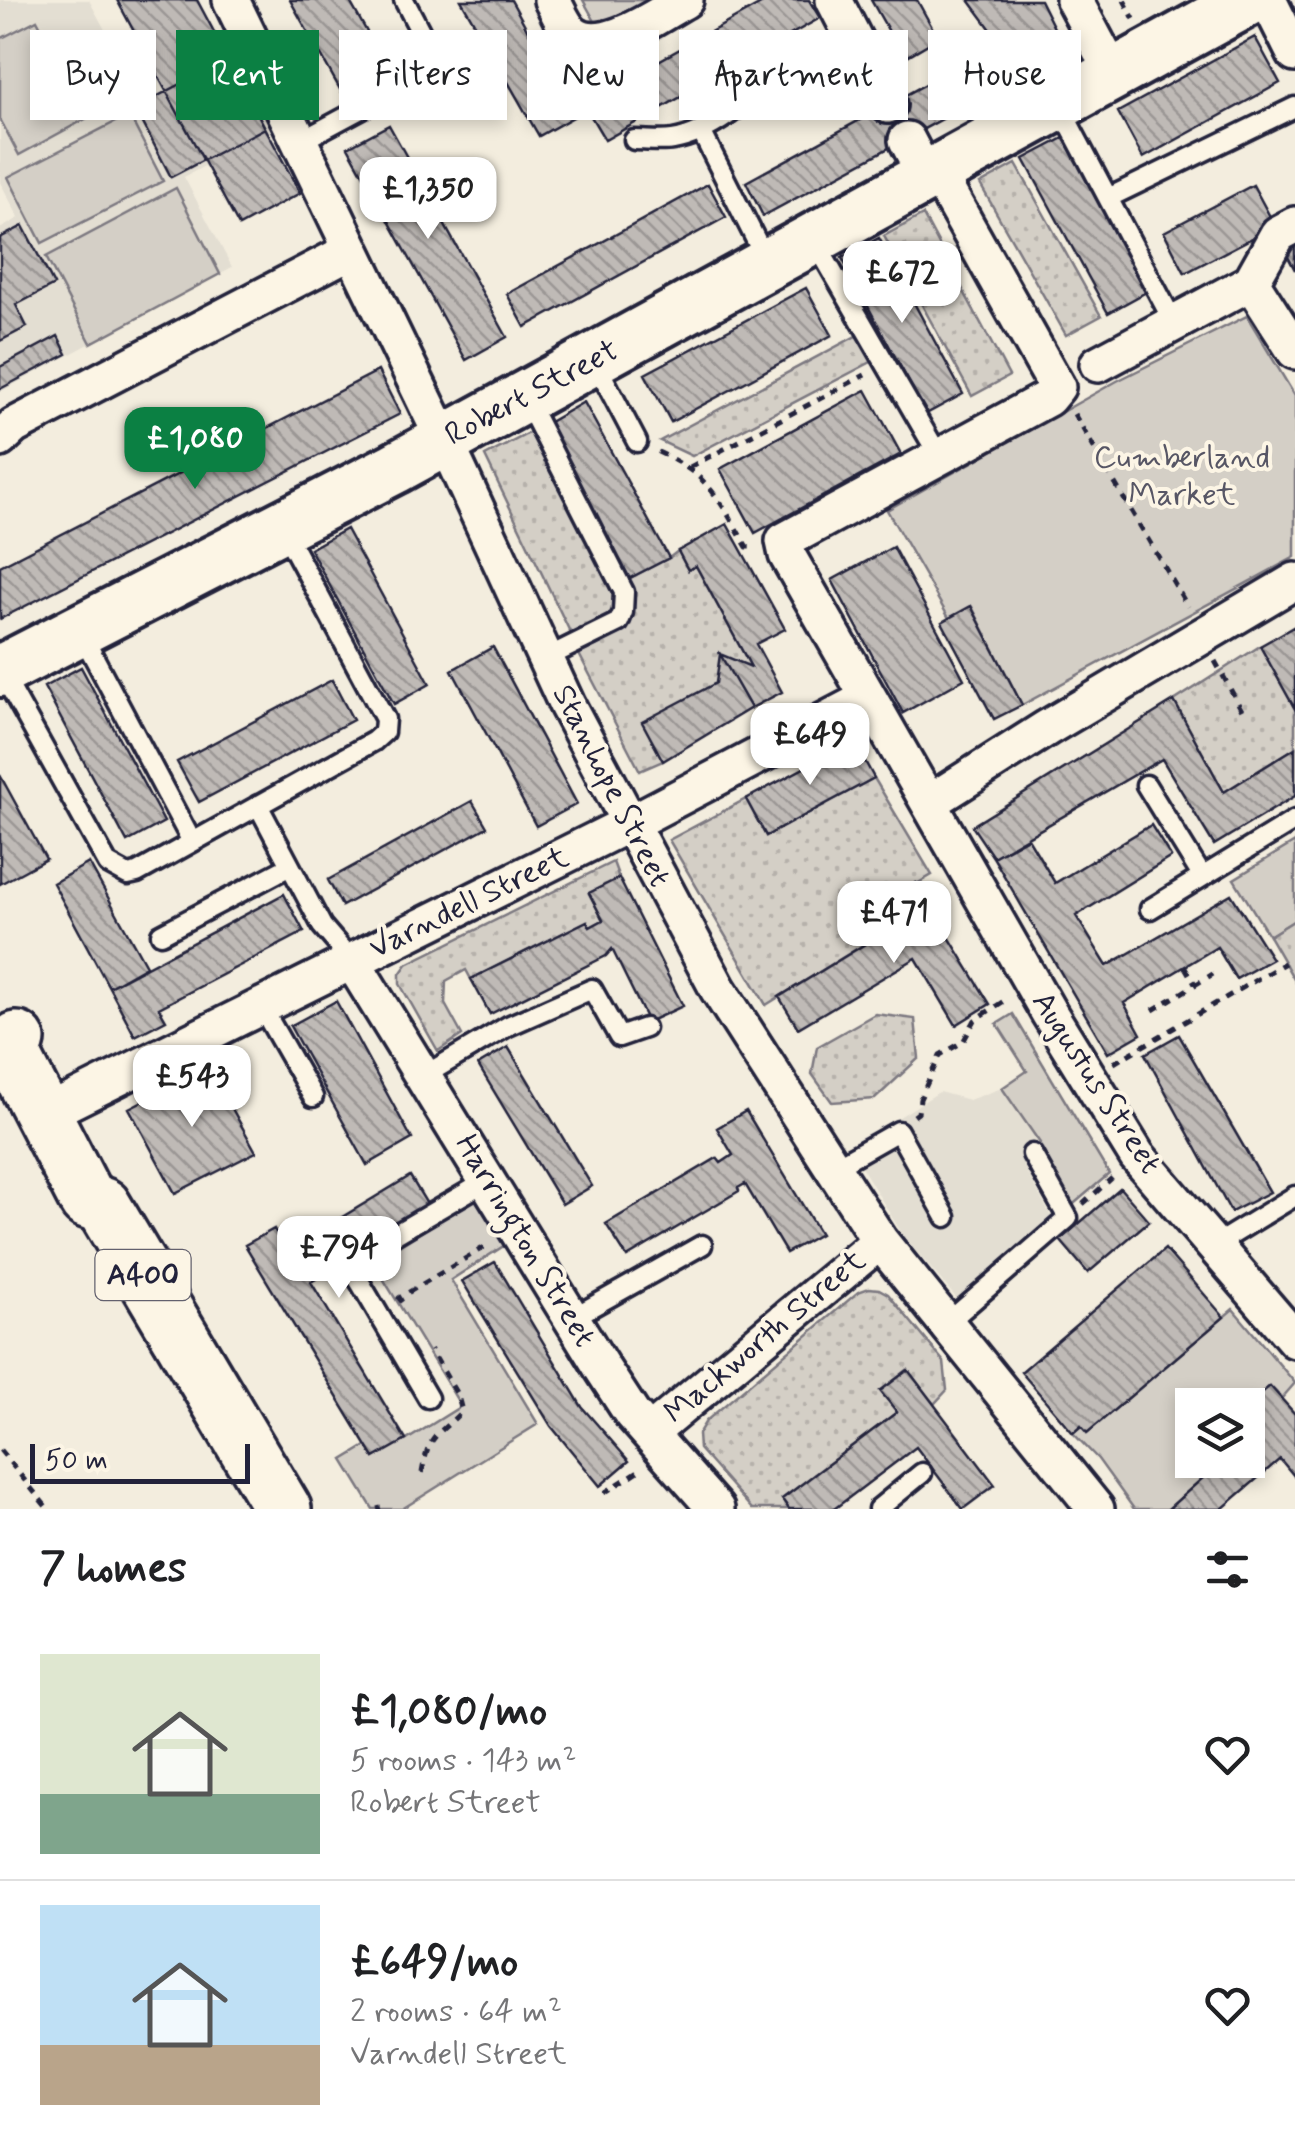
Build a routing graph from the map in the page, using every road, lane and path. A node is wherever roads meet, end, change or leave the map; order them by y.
1 (231, 0) edge
2 (404, 0) edge
3 (552, 0) edge
4 (685, 0) edge
5 (834, 0) edge
6 (1074, 0) edge
7 (1249, 0) edge
8 (1268, 0) edge
9 (849, 30) edge
10 (1295, 54) edge
11 (1114, 75) junction
12 (1081, 94) edge
13 (1295, 107) edge
14 (718, 120) edge
15 (1027, 120) edge
16 (1067, 120) edge
17 (701, 131) junction
18 (634, 140) dead end
19 (301, 141) junction
20 (924, 164) junction
21 (1108, 198) junction
22 (1295, 225) edge
23 (814, 240) junction
24 (350, 251) junction
25 (768, 265) junction
26 (1251, 282) junction
27 (1174, 323) junction
28 (1295, 351) edge
29 (594, 360) junction
30 (886, 364) junction
31 (1098, 364) dead end
32 (1057, 387) junction
33 (524, 398) junction
34 (0, 439) edge
35 (444, 441) junction
36 (637, 442) joint
37 (939, 456) junction
38 (690, 467) junction
39 (282, 527) junction
40 (784, 541) junction
41 (1295, 580) edge
42 (79, 630) junction
43 (1201, 636) junction
44 (546, 658) junction
45 (0, 671) edge
46 (868, 698) junction
47 (1245, 716) dead end
48 (1146, 786) dead end
49 (929, 803) junction
50 (258, 805) junction
51 (1295, 820) edge
52 (628, 823) junction
53 (191, 840) junction
54 (290, 866) junction
55 (1202, 876) junction
56 (1150, 909) dead end
57 (161, 934) dead end
58 (352, 961) junction
59 (1285, 963) dead end
60 (1185, 967) dead end
61 (1213, 974) dead end
62 (1032, 983) junction
63 (1196, 984) junction
64 (262, 1006) junction
65 (1153, 1010) dead end
66 (9, 1023) edge
67 (645, 1028) dead end
68 (424, 1075) junction
69 (1090, 1077) junction
70 (313, 1097) dead end
71 (67, 1103) junction
72 (898, 1131) junction
73 (1032, 1154) dead end
74 (1137, 1156) junction
75 (831, 1169) junction
76 (488, 1180) junction
77 (1295, 1196) edge
78 (104, 1206) junction
79 (946, 1217) dead end
80 (1068, 1218) junction
81 (517, 1228) junction
82 (880, 1241) junction
83 (702, 1245) dead end
84 (1215, 1245) junction
85 (409, 1314) dead end
86 (572, 1318) junction
87 (946, 1324) junction
88 (1292, 1329) edge
89 (428, 1346) dead end
90 (428, 1398) dead end
91 (657, 1441) junction
92 (0, 1450) edge
93 (922, 1473) dead end
94 (422, 1474) dead end
95 (604, 1493) dead end
96 (48, 1509) edge
97 (283, 1509) edge
98 (716, 1509) edge
99 (878, 1509) edge
100 (1096, 1509) edge

1 - 19 street, Stanhope Street
2 - 19 lane
3 - 4 street
5 - 9 street
6 - 11 street
7 - 11 street, Robert Street
8 - 10 street
11 - 12 street, Robert Street
13 - 21 lane
14 - 17 lane
15 - 20 street, Robert Street
16 - 21 lane
17 - 18 lane
17 - 25 lane
19 - 24 street, Stanhope Street
20 - 23 street, Robert Street
20 - 32 street
21 - 27 lane
22 - 26 street
23 - 25 street, Robert Street
23 - 30 lane
24 - 34 street
24 - 35 street, Stanhope Street
25 - 29 street, Robert Street
26 - 27 street
26 - 28 street
27 - 31 street
29 - 33 street, Robert Street
29 - 36 lane
30 - 37 lane
30 - 38 path
32 - 37 street
32 - 43 path
33 - 35 street, Robert Street
33 - 44 lane
35 - 39 street, Robert Street
35 - 44 street, Stanhope Street
36 - 38 path
37 - 40 street
38 - 40 path
39 - 42 street, Robert Street
39 - 50 lane
40 - 46 street
41 - 43 street
42 - 45 street, Robert Street
42 - 53 lane
43 - 47 path
43 - 49 street
44 - 52 street, Stanhope Street
45 - 53 lane
46 - 49 street
46 - 52 street, Varndell Street
48 - 55 lane
49 - 62 street, Augustus Street
50 - 53 lane
50 - 54 lane
51 - 55 lane
52 - 58 street, Varndell Street
52 - 75 street, Stanhope Street
54 - 57 lane
54 - 58 lane
55 - 56 lane
58 - 64 street, Varndell Street
58 - 68 street, Harrington Street
59 - 69 path
60 - 63 path
61 - 63 path
62 - 69 street, Augustus Street
62 - 72 path
63 - 65 path
64 - 70 lane
64 - 71 street, Varndell Street
66 - 71 highway, A400
66 - 78 highway, A400
67 - 68 lane
68 - 76 street, Harrington Street
69 - 74 street, Augustus Street
71 - 78 highway, A400
72 - 75 lane
72 - 79 lane
73 - 80 lane
74 - 80 path
74 - 84 street, Augustus Street
75 - 82 street, Stanhope Street
76 - 81 street, Harrington Street
76 - 90 lane
77 - 84 lane
78 - 97 highway, A400
80 - 87 lane
81 - 85 path
81 - 86 street, Harrington Street
82 - 87 street, Stanhope Street
82 - 91 street, Mackworth Street
83 - 86 lane
84 - 88 street, Augustus Street
86 - 91 street, Harrington Street
87 - 100 street, Stanhope Street
89 - 94 path
91 - 95 path
91 - 98 street, Harrington Street
92 - 96 path
93 - 99 lane

